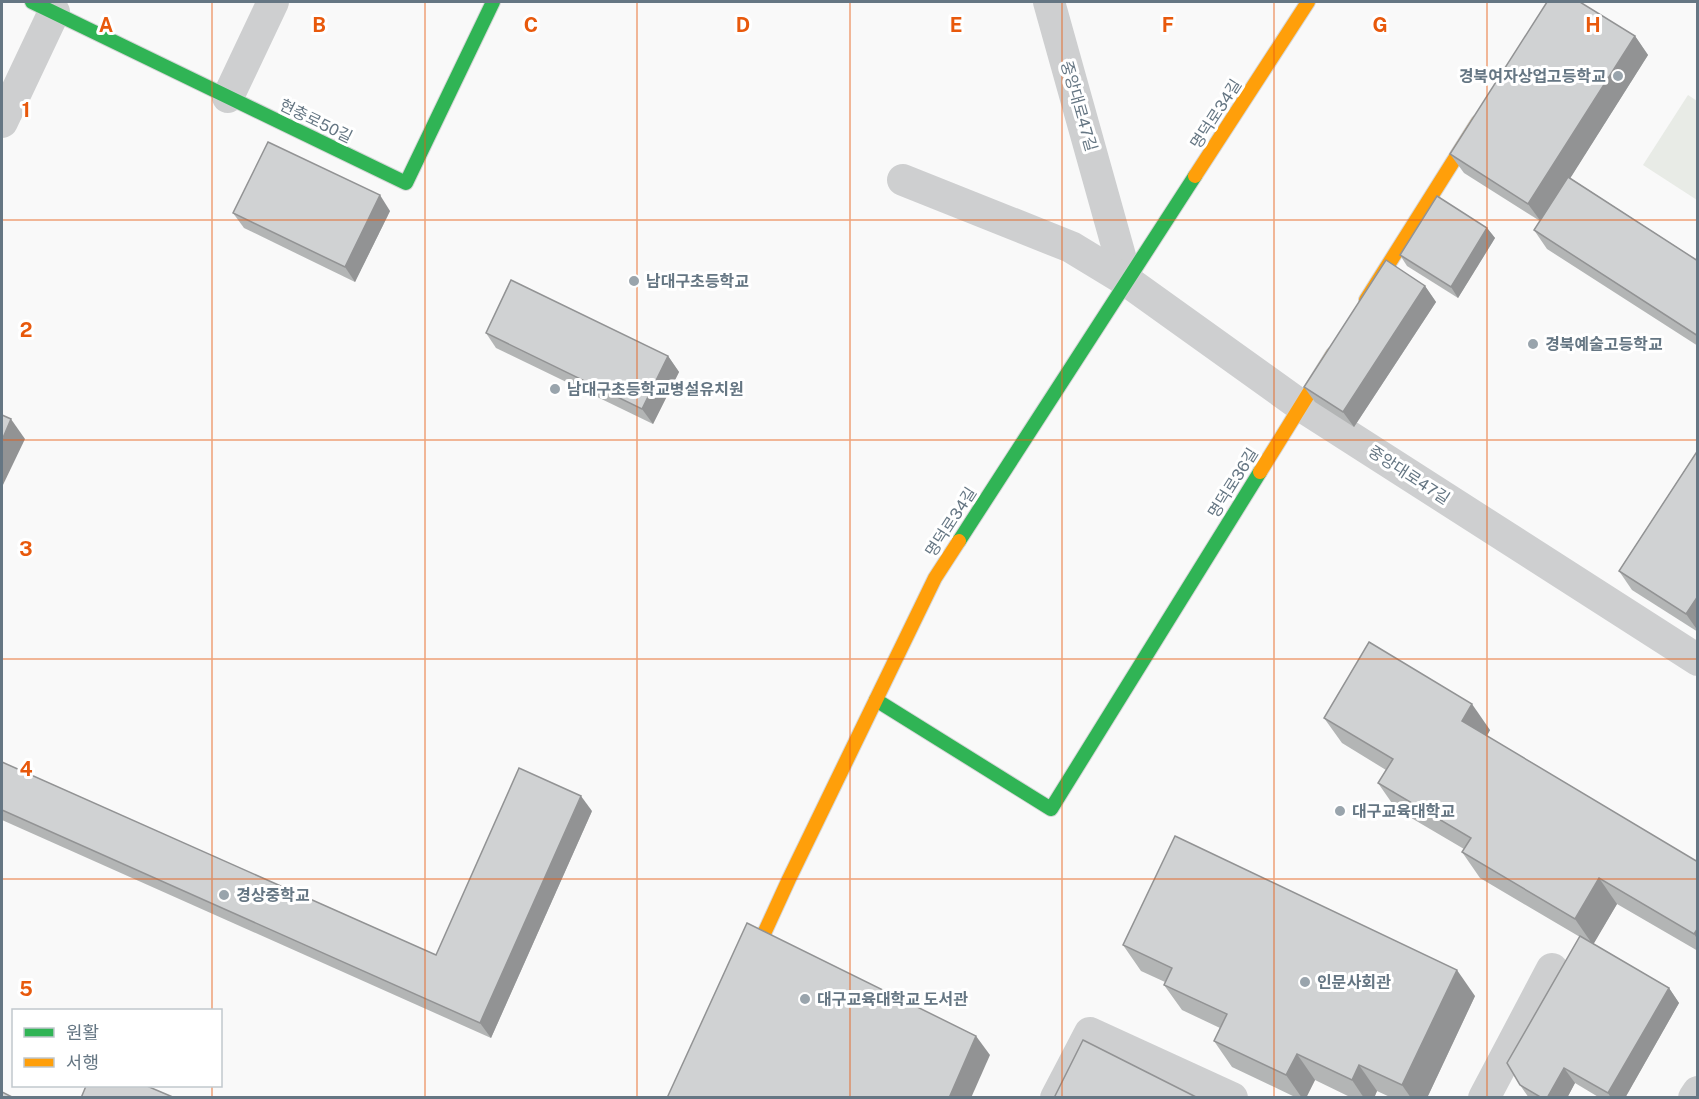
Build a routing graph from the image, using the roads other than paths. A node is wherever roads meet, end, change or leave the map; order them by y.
1 (273, 2) edge
2 (493, 2) edge
3 (1049, 2) edge
4 (1308, 2) edge
5 (43, 7) edge
6 (228, 97) junction
7 (1484, 112) edge
8 (2, 122) edge
9 (903, 180) dead end
10 (1127, 280) junction
11 (1357, 314) edge
12 (1338, 345) edge
13 (1300, 405) junction
14 (1698, 660) edge
15 (876, 700) junction
16 (1552, 969) dead end
17 (741, 984) edge
18 (1698, 1092) edge
19 (1056, 1098) edge
20 (1232, 1098) edge
21 (1484, 1098) edge
22 (1694, 1098) edge

1 - 6 street
2 - 6 street, 현충로50길
3 - 10 street, 중앙대로47길
4 - 10 street, 명덕로34길
5 - 6 street, 현충로50길
5 - 8 street
7 - 11 street
9 - 10 street, 중앙대로47길
10 - 13 street, 중앙대로47길
10 - 15 street, 명덕로34길
12 - 13 street, 명덕로36길
13 - 14 street, 중앙대로47길
13 - 15 street, 명덕로36길
15 - 17 street, 명덕로34길
16 - 21 street
18 - 22 street
19 - 20 street

